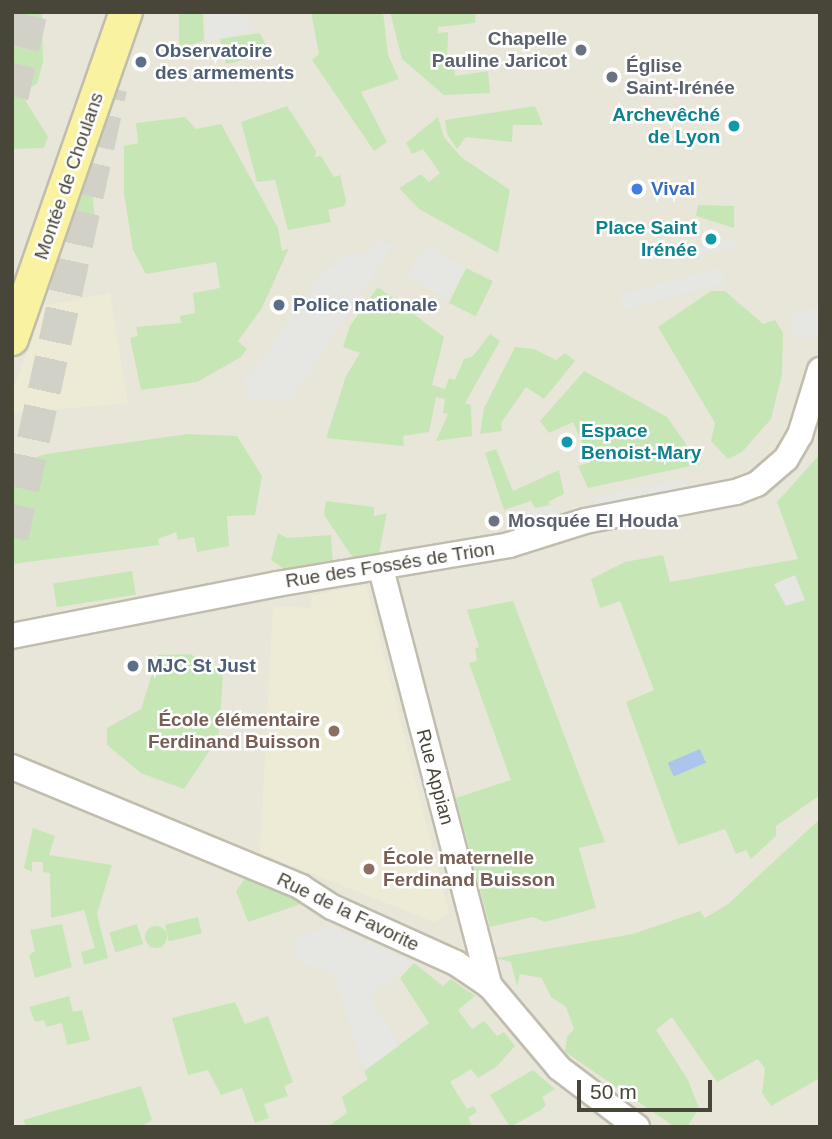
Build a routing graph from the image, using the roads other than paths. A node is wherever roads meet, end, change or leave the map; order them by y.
1 (126, 12) edge
2 (12, 339) edge
3 (820, 369) edge
4 (381, 569) junction
5 (12, 636) edge
6 (12, 767) edge
7 (490, 986) junction
8 (637, 1127) edge

1 - 2 main road, Montée de Choulans
3 - 4 street, Rue des Fossés de Trion
4 - 5 street, Rue des Fossés de Trion
4 - 7 street, Rue Appian
6 - 7 street, Rue de la Favorite
7 - 8 street, Rue de la Favorite

